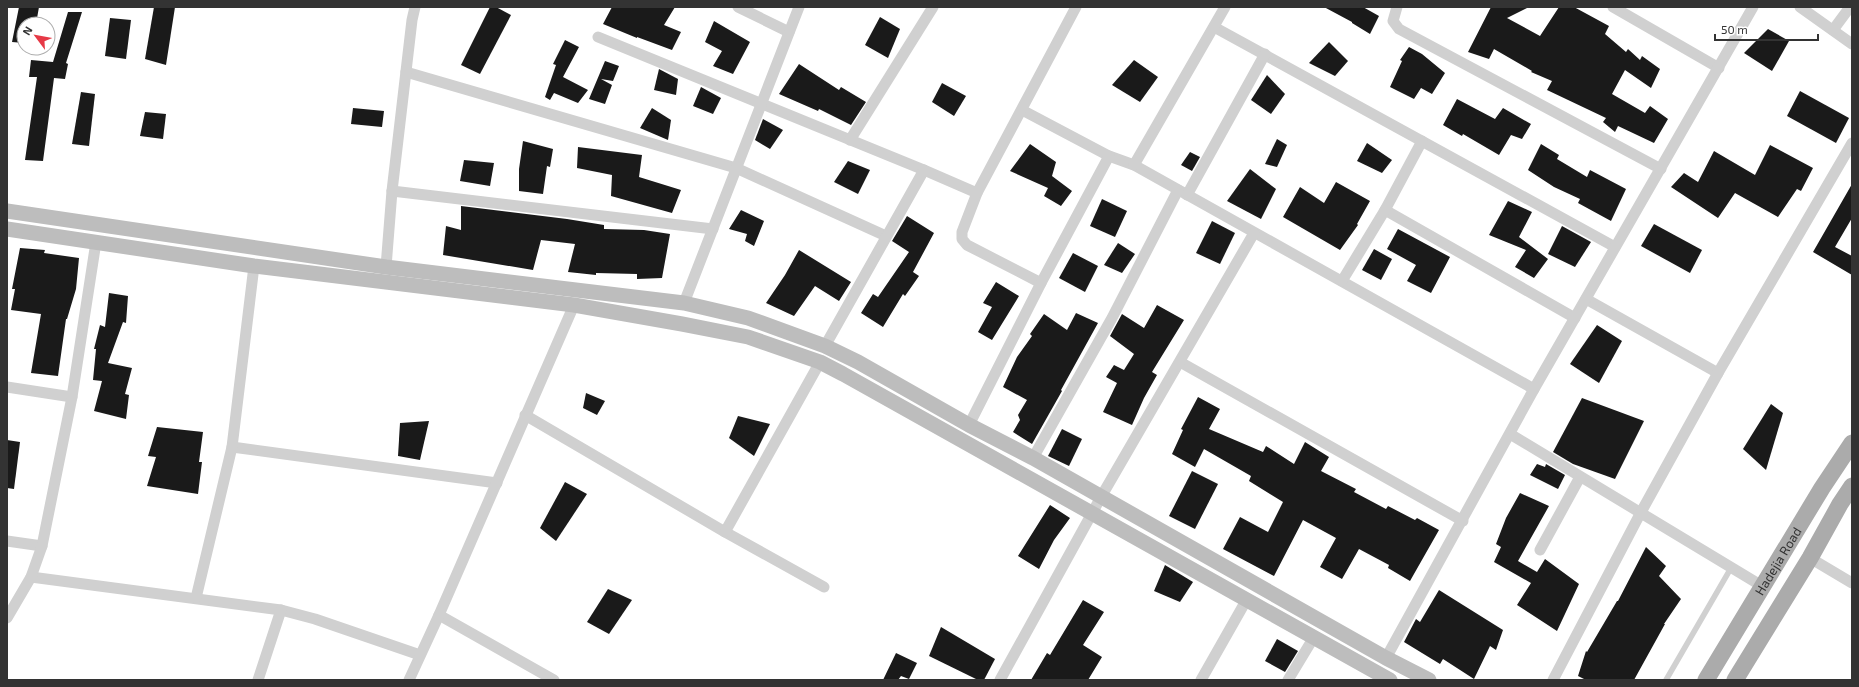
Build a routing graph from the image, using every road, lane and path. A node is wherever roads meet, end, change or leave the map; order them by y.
1 (415, 7) edge
2 (738, 7) edge
3 (799, 7) edge
4 (933, 7) edge
5 (1076, 7) edge
6 (1225, 7) edge
7 (1397, 7) edge
8 (1613, 7) edge
9 (1753, 7) edge
10 (1800, 7) edge
11 (1850, 7) edge
12 (1214, 27) junction
13 (1833, 30) junction
14 (789, 32) junction
15 (598, 38) dead end
16 (1852, 44) edge
17 (1265, 54) junction
18 (1719, 68) junction
19 (406, 72) junction
20 (761, 104) junction
21 (1022, 110) junction
22 (850, 140) junction
23 (1422, 141) junction
24 (1852, 143) edge
25 (1109, 156) junction
26 (1134, 165) junction
27 (736, 168) junction
28 (1661, 169) junction
29 (924, 170) junction
30 (392, 191) junction
31 (977, 193) junction
32 (1182, 193) junction
33 (1385, 210) junction
34 (7, 211) edge
35 (7, 229) edge
36 (713, 229) junction
37 (1254, 232) junction
38 (169, 235) junction
39 (886, 236) junction
40 (96, 242) junction
41 (1616, 247) junction
42 (165, 253) junction
43 (254, 266) junction
44 (386, 267) junction
45 (1342, 281) junction
46 (1041, 283) junction
47 (1586, 299) junction
48 (684, 303) junction
49 (574, 306) junction
50 (1575, 318) junction
51 (825, 346) junction
52 (820, 362) junction
53 (1180, 362) junction
54 (1718, 373) junction
55 (7, 387) edge
56 (1534, 389) junction
57 (72, 397) junction
58 (525, 415) junction
59 (969, 425) junction
60 (1510, 434) junction
61 (1852, 443) edge
62 (232, 447) junction
63 (1033, 458) junction
64 (1580, 477) junction
65 (497, 483) junction
66 (1852, 486) edge
67 (1101, 497) junction
68 (1092, 513) junction
69 (1640, 514) junction
70 (1463, 521) junction
71 (725, 532) junction
72 (7, 541) edge
73 (42, 546) junction
74 (1540, 550) dead end
75 (1810, 558) junction
76 (1731, 568) junction
77 (31, 577) junction
78 (1852, 583) edge
79 (1762, 586) junction
80 (824, 587) dead end
81 (196, 598) junction
82 (1247, 599) junction
83 (281, 610) junction
84 (439, 615) junction
85 (7, 618) edge
86 (1314, 637) junction
87 (420, 654) junction
88 (1386, 658) junction
89 (1381, 678) edge
90 (258, 680) edge
91 (409, 680) edge
92 (554, 680) edge
93 (1000, 680) edge
94 (1201, 680) edge
95 (1288, 680) edge
96 (1429, 680) edge
97 (1553, 680) edge
98 (1666, 680) edge
99 (1706, 680) edge
100 (1735, 680) edge

1 - 19 street
2 - 14 street
3 - 14 street
4 - 22 street
5 - 21 street
6 - 12 street
7 - 28 street
8 - 18 street
9 - 18 street
10 - 13 street
11 - 13 street
12 - 17 street
12 - 26 street
13 - 16 street
14 - 20 street
15 - 20 street
17 - 23 street
17 - 32 street
18 - 28 street
19 - 27 street
19 - 30 street
20 - 22 street
20 - 27 street
21 - 25 street
21 - 31 street
22 - 29 street
23 - 33 street
23 - 41 street
24 - 54 street
25 - 26 street
25 - 46 street
26 - 32 street
27 - 36 street
27 - 39 street
28 - 41 street
29 - 31 street
29 - 39 street
30 - 36 street
30 - 44 street
31 - 46 street
32 - 37 street
32 - 63 street
33 - 45 street
33 - 50 street
34 - 38 street
35 - 40 street
36 - 48 street
37 - 45 street
37 - 53 street
38 - 42 street
38 - 44 street
39 - 51 street
40 - 42 street
40 - 57 street
41 - 47 street
42 - 43 street
43 - 49 street
43 - 62 street
44 - 48 street
45 - 56 street
46 - 59 street
47 - 50 street
47 - 54 street
48 - 51 street
49 - 52 street
49 - 58 street
50 - 56 street
51 - 59 street
52 - 68 street
52 - 71 street
53 - 67 street
53 - 70 street
54 - 69 street
55 - 57 street
56 - 60 street
57 - 73 street
58 - 65 street
58 - 71 street
59 - 63 street
60 - 64 street
60 - 70 street
61 - 79 main road, Hadejia Road
62 - 65 street
62 - 81 street
63 - 67 street
64 - 69 street
64 - 74 street
65 - 84 street
66 - 75 main road, Hadejia Road
67 - 68 street
67 - 88 street
68 - 82 street
68 - 93 street
69 - 76 street
69 - 97 street
70 - 88 street
71 - 80 street
72 - 73 street
73 - 77 street
75 - 78 street
75 - 100 main road, Hadejia Road
76 - 79 street
76 - 98 lane
77 - 81 street
77 - 85 street
79 - 99 main road, Hadejia Road
81 - 83 street
82 - 86 street
82 - 94 street
83 - 87 street
83 - 90 street
84 - 87 street
84 - 92 street
86 - 89 street
86 - 95 street
87 - 91 street
88 - 96 street

